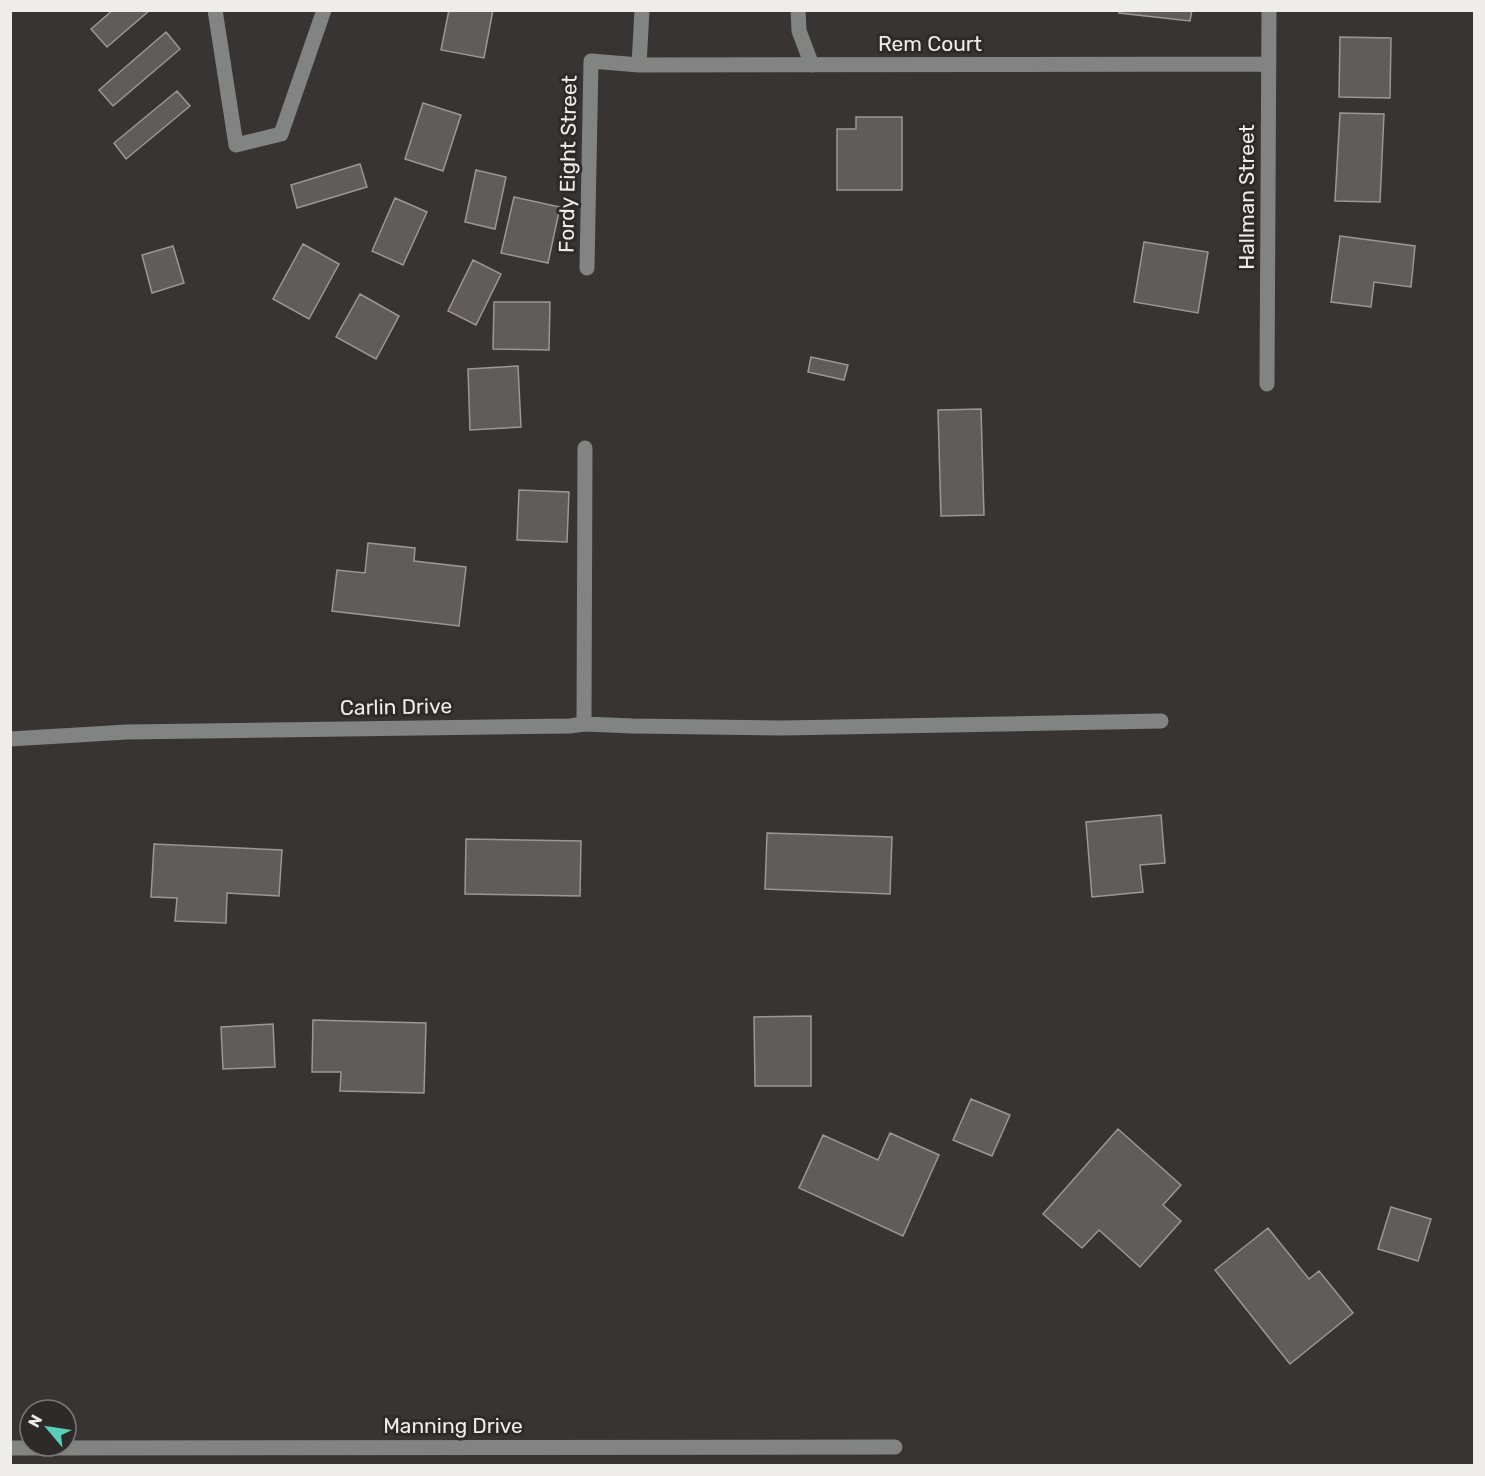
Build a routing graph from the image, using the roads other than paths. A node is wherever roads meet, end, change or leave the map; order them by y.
1 (215, 10) edge
2 (324, 10) edge
3 (642, 10) edge
4 (798, 10) edge
5 (1269, 10) edge
6 (591, 61) joint
7 (1269, 64) junction
8 (639, 65) junction
9 (812, 65) junction
10 (587, 268) dead end
11 (1267, 384) dead end
12 (585, 448) dead end
13 (1161, 722) dead end
14 (584, 724) junction
15 (10, 739) edge
16 (895, 1447) dead end
17 (10, 1448) edge

1 - 2 street
3 - 8 street
4 - 9 street
5 - 7 street, Hallman Street
6 - 8 street, Rem Court
6 - 10 street, Fordy Eight Street
7 - 9 street, Rem Court
7 - 11 street, Hallman Street
8 - 9 street, Rem Court
12 - 14 street
13 - 14 street, Carlin Drive
14 - 15 street, Carlin Drive
16 - 17 street, Manning Drive

